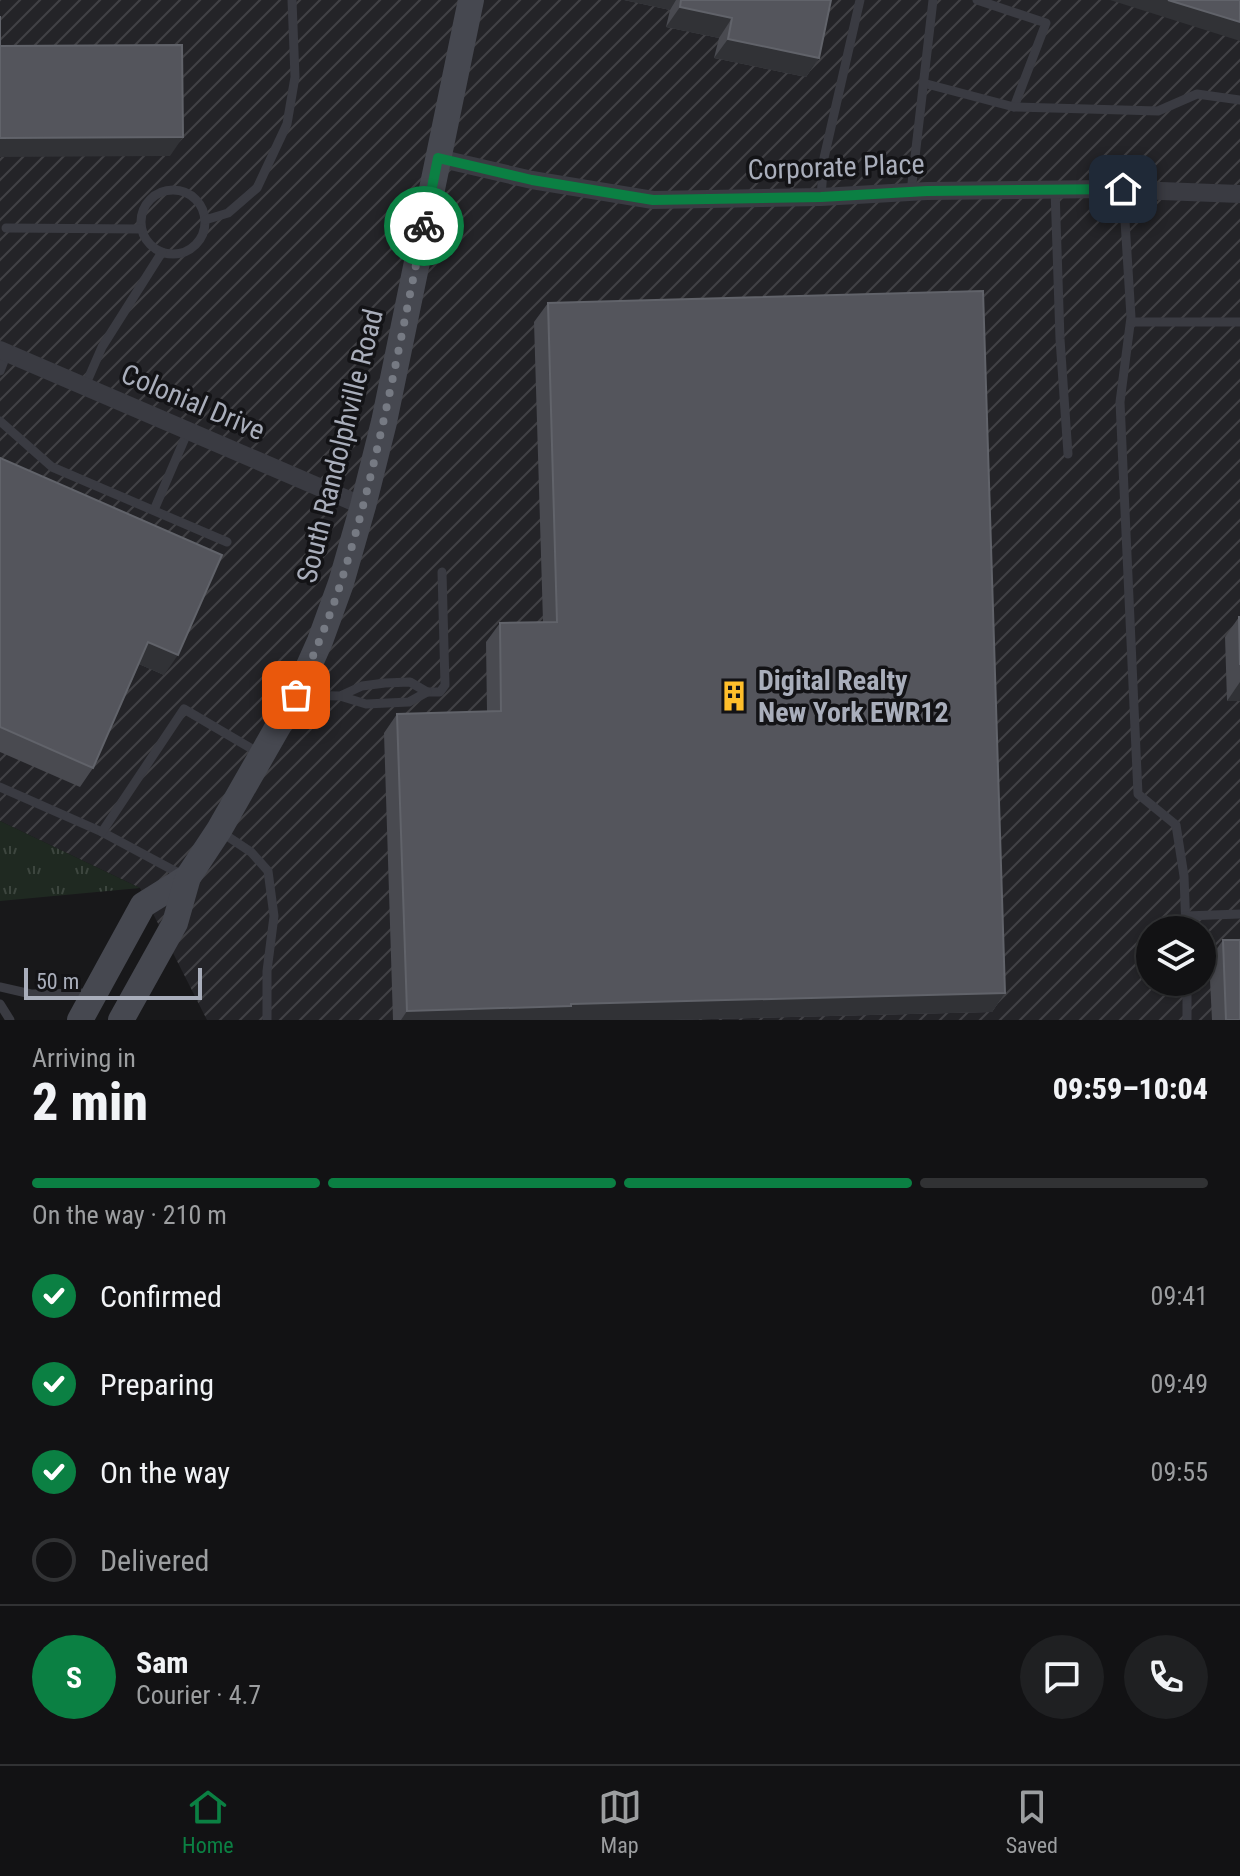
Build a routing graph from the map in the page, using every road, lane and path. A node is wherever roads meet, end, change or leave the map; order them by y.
1 (292, 0) edge
2 (471, 0) edge
3 (860, 0) edge
4 (933, 0) edge
5 (977, 0) edge
6 (923, 83) junction
7 (1240, 100) edge
8 (1014, 107) junction
9 (438, 158) junction
10 (1055, 189) junction
11 (1123, 189) junction
12 (911, 192) junction
13 (1240, 194) edge
14 (821, 197) junction
15 (205, 220) junction
16 (6, 228) dead end
17 (141, 229) junction
18 (162, 252) junction
19 (1131, 322) junction
20 (1240, 322) edge
21 (4, 351) edge
22 (0, 371) edge
23 (85, 386) junction
24 (0, 421) edge
25 (188, 431) junction
26 (1068, 454) dead end
27 (363, 506) junction
28 (154, 510) junction
29 (227, 542) dead end
30 (442, 572) dead end
31 (427, 692) junction
32 (296, 695) junction
33 (340, 696) junction
34 (262, 755) junction
35 (0, 787) edge
36 (219, 830) junction
37 (102, 832) junction
38 (188, 877) junction
39 (1240, 914) edge
40 (1185, 916) joint
41 (0, 987) edge
42 (94, 993) junction
43 (1187, 996) edge
44 (0, 1004) edge
45 (10, 1020) edge
46 (80, 1020) edge
47 (121, 1020) edge
48 (267, 1020) edge
49 (1187, 1020) edge

1 - 15 lane
2 - 9 main road, South Randolphville Road
3 - 14 lane
4 - 6 lane
5 - 8 lane
6 - 8 lane
6 - 12 lane
7 - 8 lane
9 - 14 street, Corporate Place
9 - 27 main road, South Randolphville Road
10 - 11 street, Corporate Place
10 - 12 street, Corporate Place
10 - 26 lane
11 - 13 street, Corporate Place
11 - 19 lane
12 - 14 street, Corporate Place
15 - 17 lane
15 - 18 lane
16 - 17 lane
17 - 18 lane
18 - 23 lane
19 - 20 lane
19 - 40 lane
21 - 22 lane
21 - 23 street, Colonial Drive
23 - 25 street, Colonial Drive
24 - 28 lane
25 - 27 street, Colonial Drive
25 - 28 lane
27 - 32 main road, South Randolphville Road
28 - 29 lane
30 - 31 lane
31 - 33 lane
31 - 33 lane
32 - 33 lane
32 - 34 main road, South Randolphville Road
34 - 36 main road, South Randolphville Road
34 - 37 lane
35 - 37 lane
36 - 38 main road, South Randolphville Road
36 - 48 lane
37 - 38 lane
38 - 42 main road, South Randolphville Road
38 - 47 main road, South Randolphville Road
39 - 40 lane
41 - 42 lane
42 - 46 main road, South Randolphville Road
43 - 49 lane
44 - 45 lane

